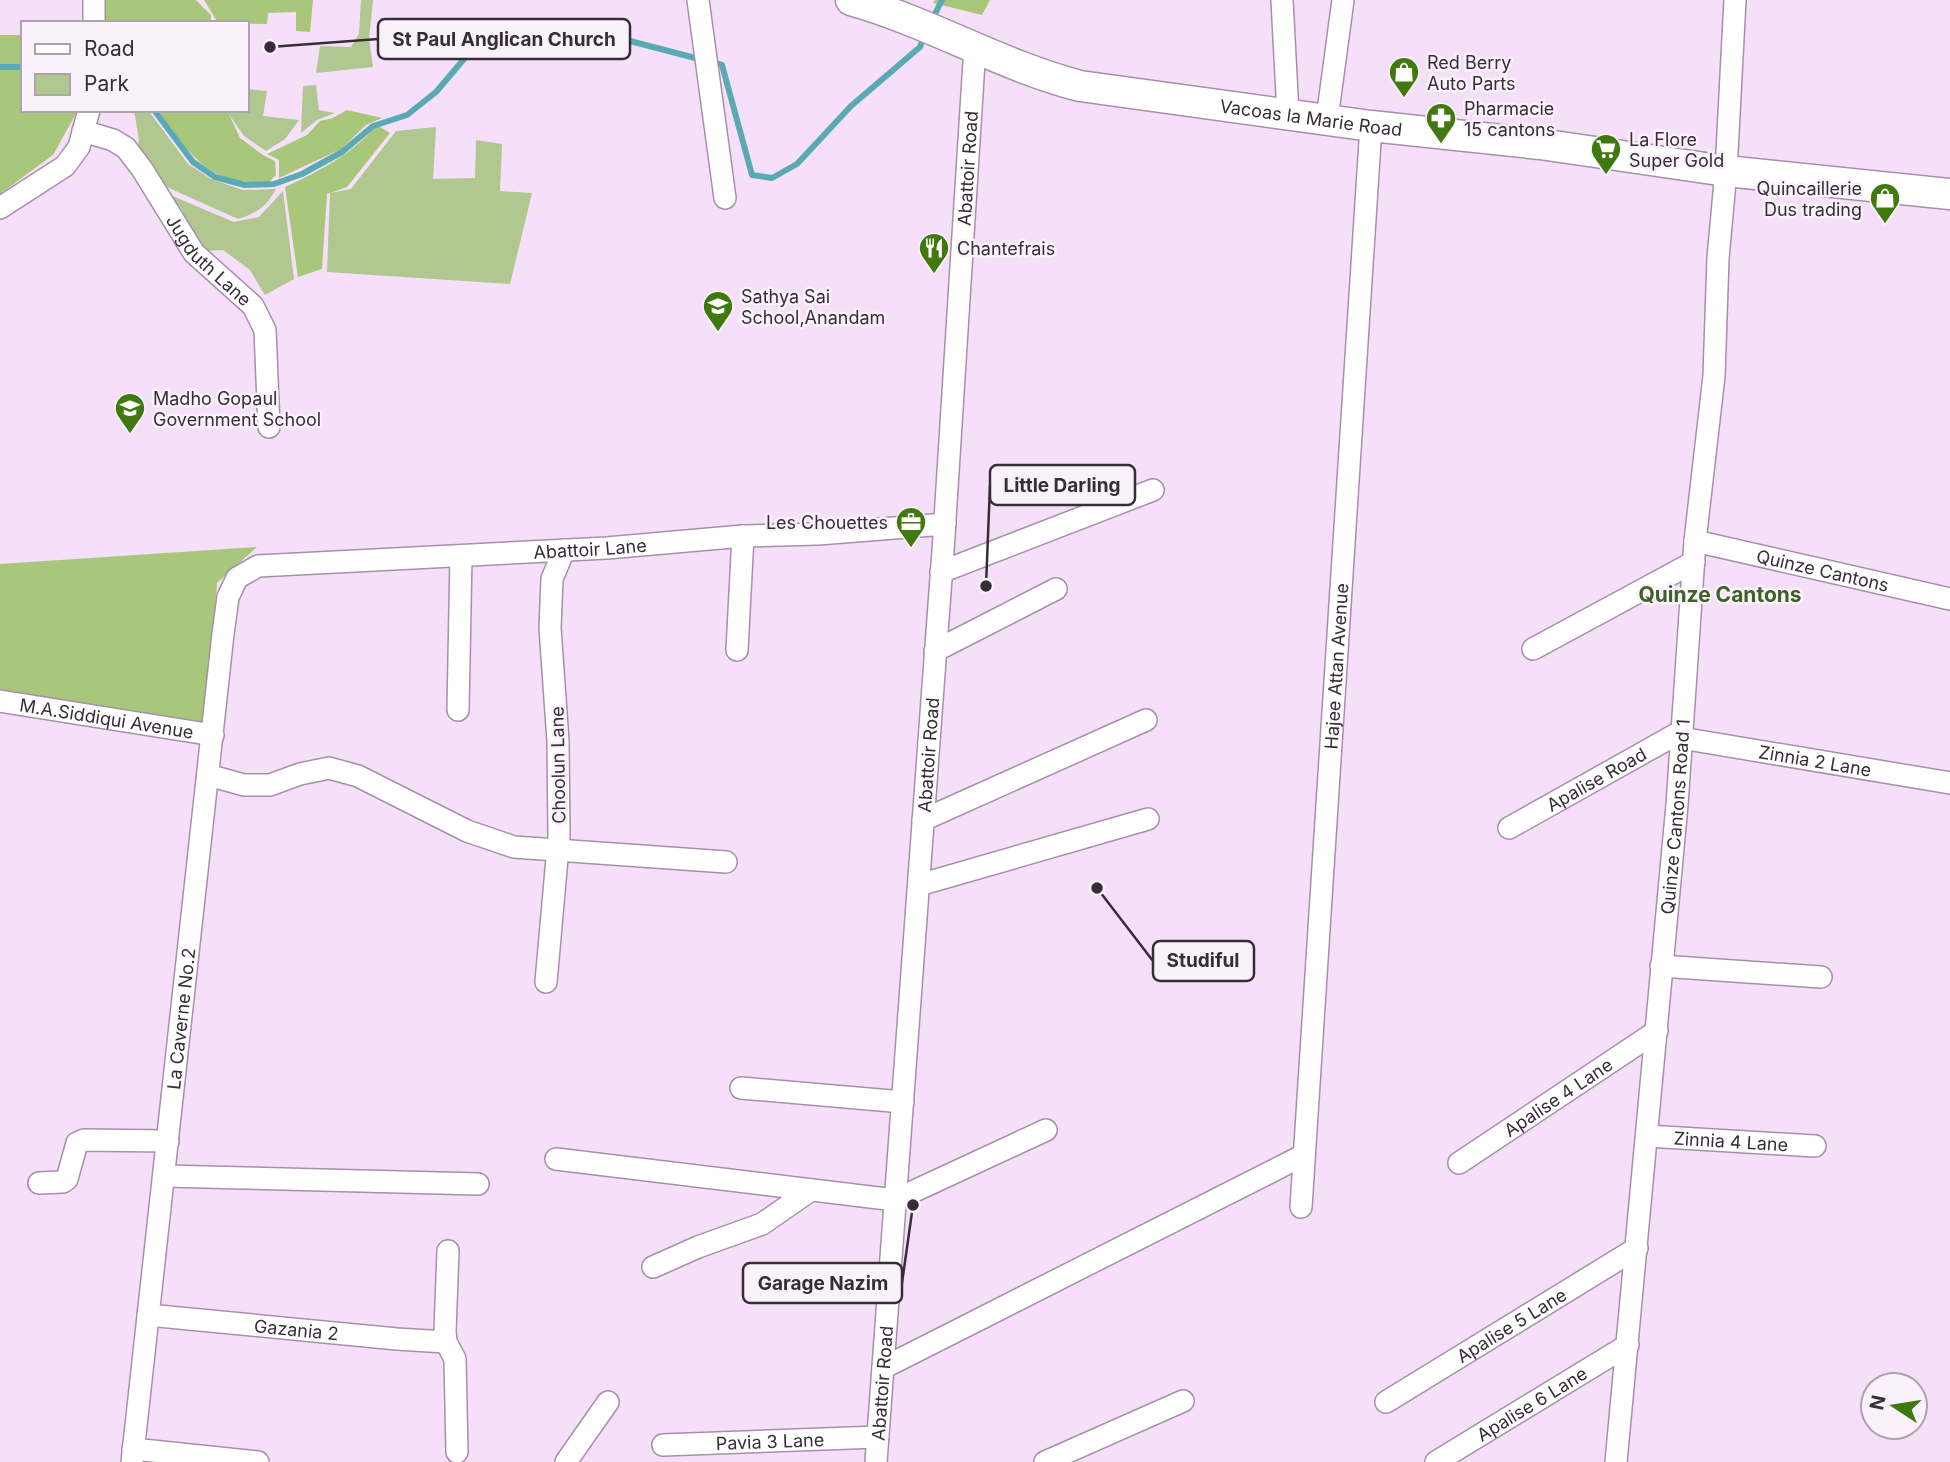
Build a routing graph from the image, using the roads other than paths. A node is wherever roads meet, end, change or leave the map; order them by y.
1 (94, 0) edge
2 (698, 0) edge
3 (1282, 0) edge
4 (1343, 0) edge
5 (1735, 0) edge
6 (862, 1) edge
7 (94, 21) edge
8 (975, 46) junction
9 (1287, 114) junction
10 (1326, 119) junction
11 (86, 120) edge
12 (1371, 126) junction
13 (1726, 171) junction
14 (1950, 194) edge
15 (725, 198) dead end
16 (0, 208) edge
17 (269, 428) dead end
18 (1153, 489) dead end
19 (945, 524) junction
20 (743, 536) junction
21 (564, 550) junction
22 (1694, 551) junction
23 (461, 556) junction
24 (942, 572) junction
25 (237, 578) joint
26 (1056, 589) dead end
27 (1950, 599) edge
28 (1534, 649) dead end
29 (737, 650) dead end
30 (936, 651) junction
31 (0, 701) edge
32 (458, 710) dead end
33 (1146, 720) dead end
34 (1682, 734) junction
35 (213, 735) junction
36 (208, 775) junction
37 (1950, 783) edge
38 (1148, 819) dead end
39 (923, 820) junction
40 (1509, 828) dead end
41 (558, 848) junction
42 (726, 862) dead end
43 (919, 885) junction
44 (1661, 966) junction
45 (1821, 977) dead end
46 (546, 982) dead end
47 (1657, 1031) junction
48 (741, 1088) dead end
49 (902, 1102) junction
50 (1045, 1130) dead end
51 (1647, 1136) junction
52 (168, 1141) junction
53 (1815, 1146) dead end
54 (1304, 1155) junction
55 (556, 1159) dead end
56 (1460, 1163) dead end
57 (164, 1176) junction
58 (39, 1182) dead end
59 (478, 1184) dead end
60 (811, 1190) junction
61 (895, 1200) junction
62 (1301, 1207) dead end
63 (1637, 1248) junction
64 (447, 1251) dead end
65 (653, 1266) dead end
66 (148, 1315) junction
67 (446, 1342) junction
68 (1628, 1345) junction
69 (883, 1368) junction
70 (1183, 1401) dead end
71 (608, 1402) dead end
72 (1386, 1402) dead end
73 (878, 1437) junction
74 (663, 1445) dead end
75 (457, 1452) dead end
76 (133, 1455) edge
77 (258, 1462) edge
78 (566, 1462) edge
79 (876, 1462) edge
80 (1045, 1462) edge
81 (1436, 1462) edge
82 (1616, 1462) edge

1 - 7 street
2 - 15 street
3 - 9 street
4 - 10 street
5 - 13 street, Quinze Cantons Road 1
6 - 8 main road, Vacoas la Marie Road
8 - 9 main road, Vacoas la Marie Road
8 - 19 street, Abattoir Road
9 - 10 main road, Vacoas la Marie Road
10 - 12 main road, Vacoas la Marie Road
11 - 16 street
11 - 17 street, Jugduth Lane
12 - 13 main road, Vacoas la Marie Road
12 - 54 street, Hajee Attan Avenue
13 - 14 main road, Vacoas la Marie Road
13 - 22 street, Quinze Cantons Road 1
18 - 24 street
19 - 20 street, Abattoir Lane
19 - 24 street, Abattoir Road
20 - 21 street, Abattoir Lane
20 - 29 street
21 - 23 street, Abattoir Lane
21 - 41 street, Choolun Lane
22 - 27 street, Quinze Cantons
22 - 28 street
22 - 34 street, Quinze Cantons Road 1
23 - 25 street, Abattoir Lane
23 - 32 street
24 - 30 street, Abattoir Road
25 - 35 street, La Caverne No.2
26 - 30 street
30 - 39 street, Abattoir Road
31 - 35 street, M.A.Siddiqui Avenue
33 - 39 street
34 - 37 street, Zinnia 2 Lane
34 - 40 street, Apalise Road
34 - 44 street, Quinze Cantons Road 1
35 - 36 street, La Caverne No.2
36 - 41 street
36 - 52 street, La Caverne No.2
38 - 43 street
39 - 43 street, Abattoir Road
41 - 42 street
41 - 46 street, Choolun Lane
43 - 49 street, Abattoir Road
44 - 45 street
44 - 47 street, Quinze Cantons Road 1
47 - 51 street, Quinze Cantons Road 1
47 - 56 street, Apalise 4 Lane
48 - 49 street
49 - 61 street, Abattoir Road
50 - 61 street
51 - 53 street, Zinnia 4 Lane
51 - 63 street, Quinze Cantons Road 1
52 - 57 street, La Caverne No.2
52 - 58 street
54 - 62 street, Hajee Attan Avenue
54 - 69 street
55 - 60 street
57 - 59 street
57 - 66 street, La Caverne No.2
60 - 61 street
60 - 65 street
61 - 69 street, Abattoir Road
63 - 68 street, Quinze Cantons Road 1
63 - 72 street, Apalise 5 Lane
64 - 67 street
66 - 67 street, Gazania 2
66 - 76 street, La Caverne No.2
67 - 75 street
68 - 81 street, Apalise 6 Lane
68 - 82 street, Quinze Cantons Road 1
69 - 73 street, Abattoir Road
70 - 80 street
71 - 78 street
73 - 74 street, Pavia 3 Lane
73 - 79 street, Abattoir Road
76 - 77 street

